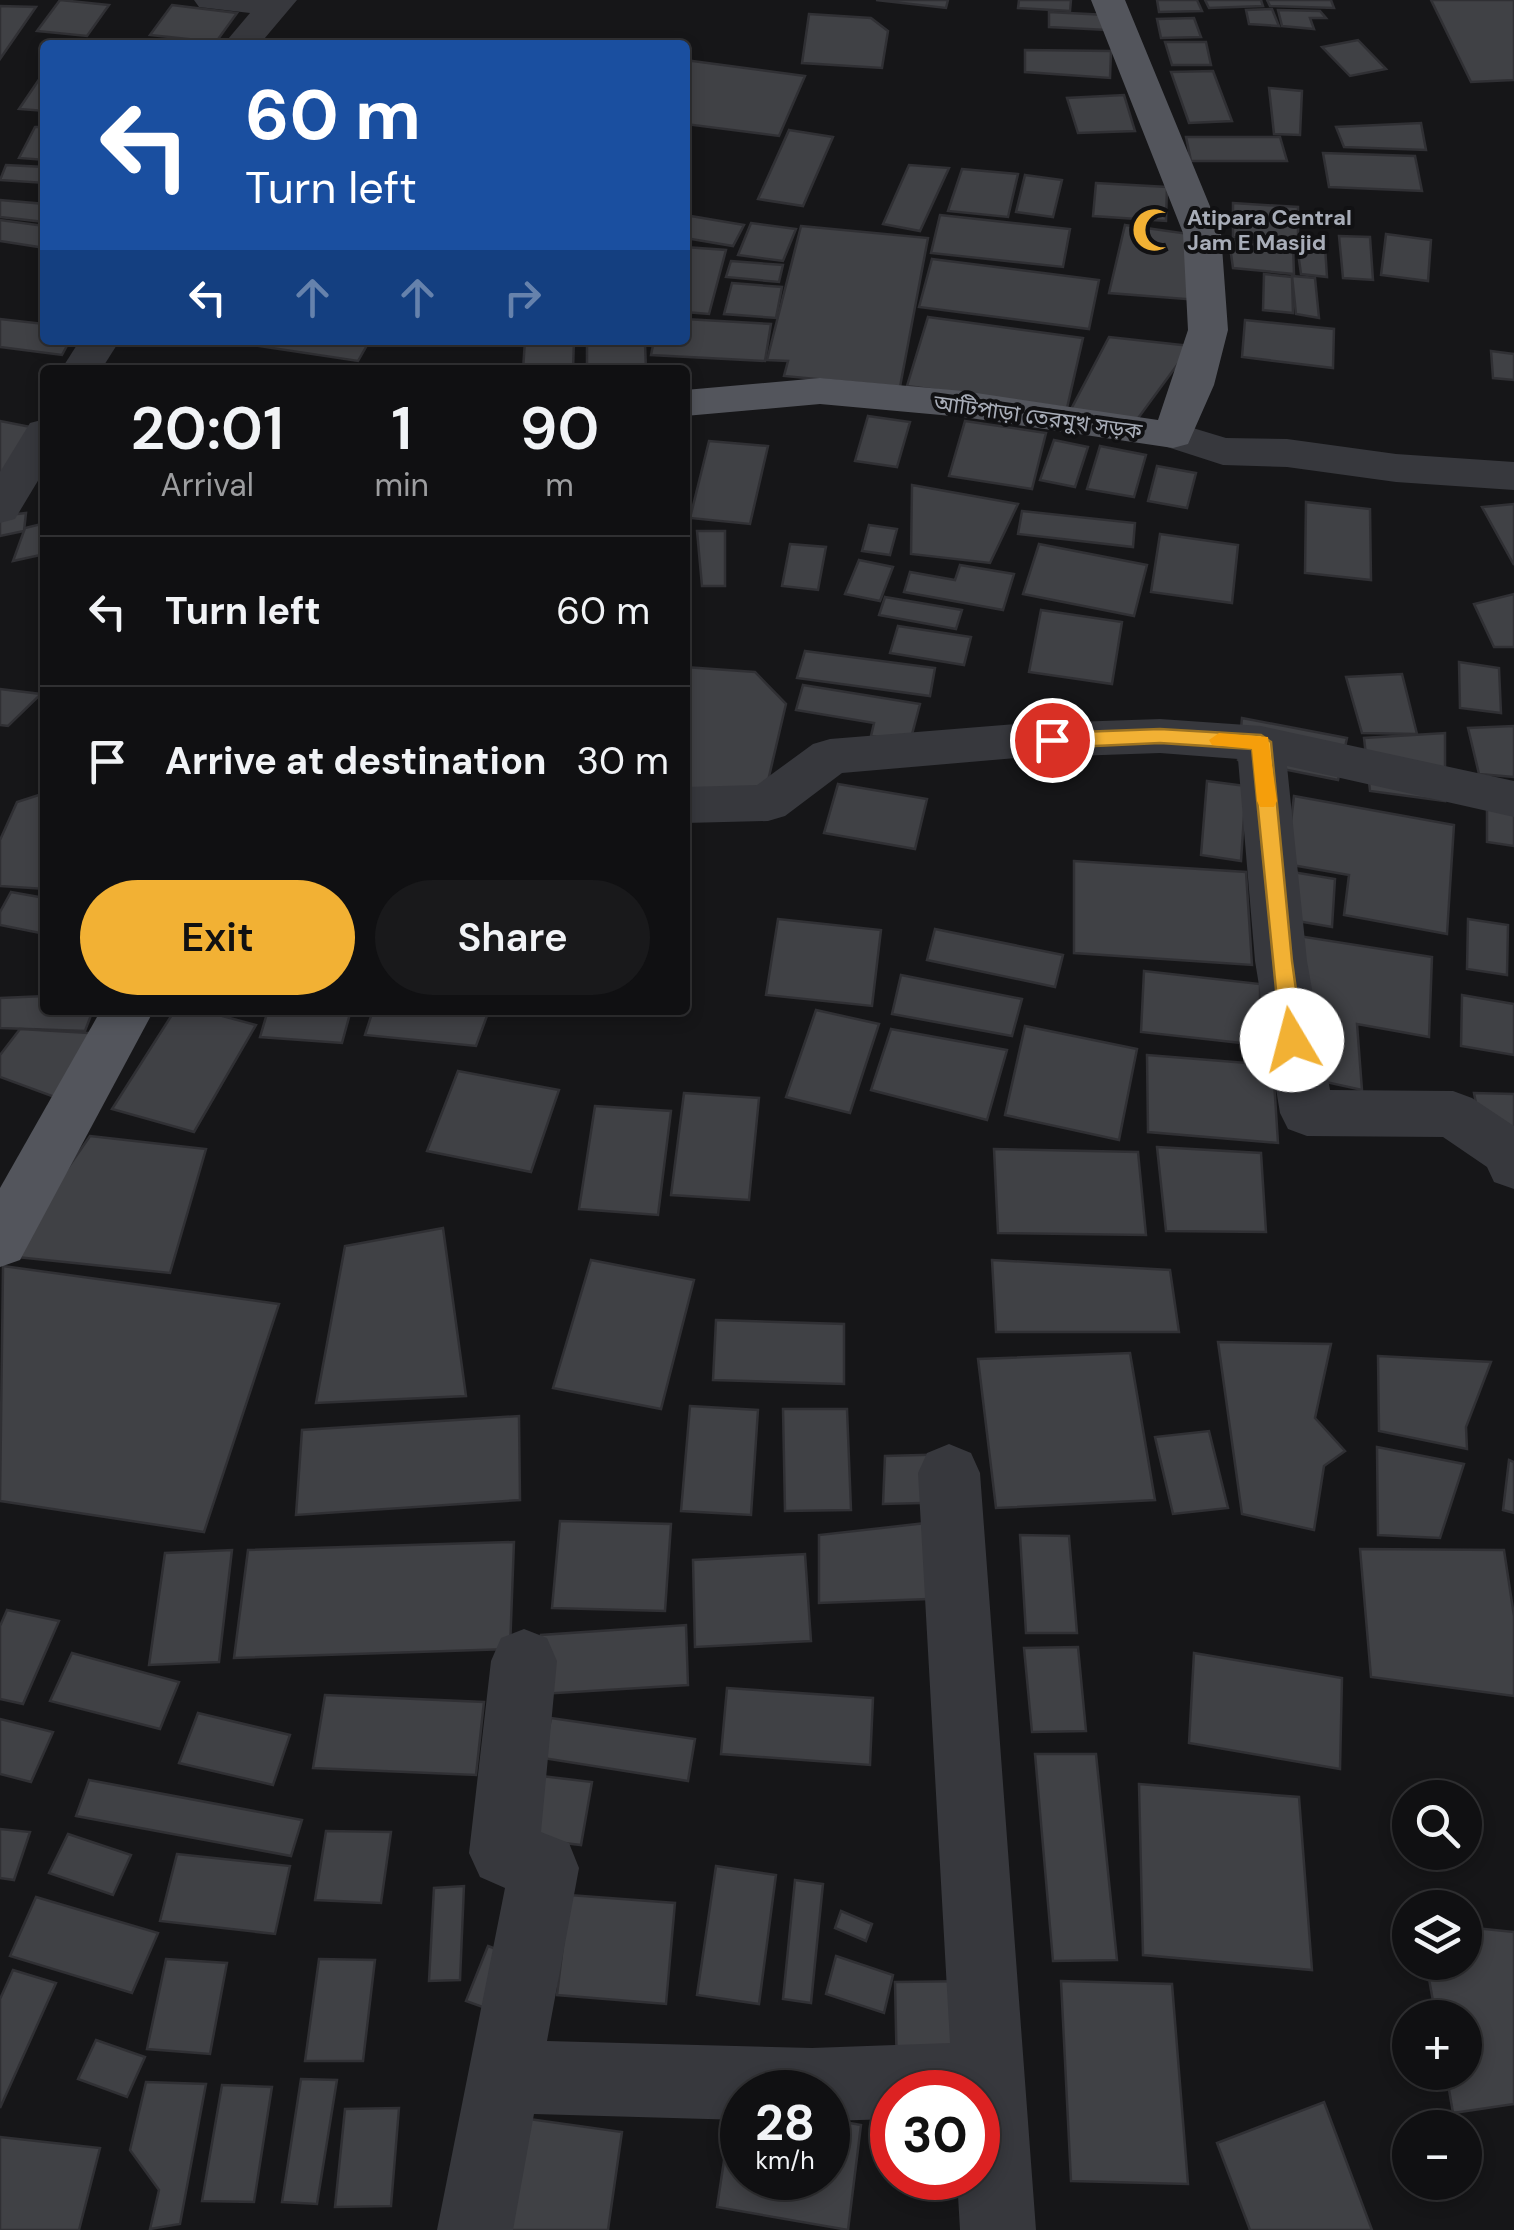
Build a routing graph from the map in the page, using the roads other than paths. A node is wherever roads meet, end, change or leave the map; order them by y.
1 (211, 0) edge
2 (1108, 0) edge
3 (278, 2) edge
4 (244, 40) edge
5 (690, 403) edge
6 (1172, 436) junction
7 (40, 441) edge
8 (1514, 476) edge
9 (40, 504) edge
10 (0, 510) edge
11 (1261, 742) junction
12 (1514, 798) edge
13 (690, 806) edge
14 (125, 1015) edge
15 (1513, 1157) edge
16 (0, 1242) edge
17 (950, 1473) dead end
18 (524, 1660) dead end
19 (989, 2070) edge
20 (504, 2077) junction
21 (870, 2083) edge
22 (996, 2200) edge
23 (474, 2230) edge
24 (998, 2230) edge

1 - 3 street
2 - 6 main road, আটিপাড়া তেরমুখ সড়ক
3 - 4 street
5 - 6 main road, আটিপাড়া তেরমুখ সড়ক
6 - 8 street
7 - 10 street
9 - 10 street
11 - 12 street
11 - 13 street
11 - 15 street
14 - 16 main road
17 - 19 street
18 - 20 street
20 - 21 street
20 - 23 street
22 - 24 street

